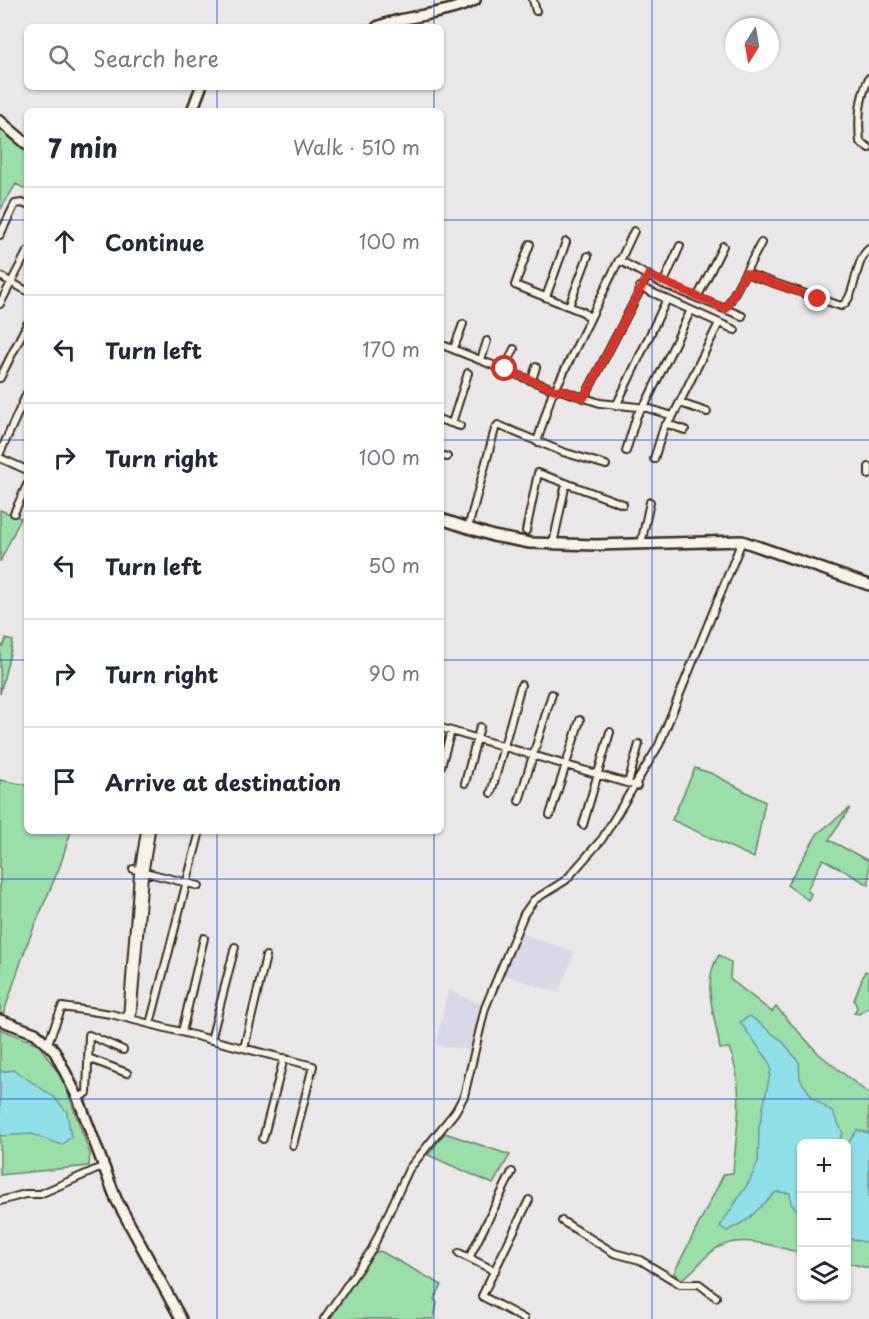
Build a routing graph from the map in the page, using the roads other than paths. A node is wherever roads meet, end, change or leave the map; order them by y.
1 (475, 0) edge
2 (533, 0) edge
3 (536, 11) dead end
4 (405, 22) edge
5 (869, 78) edge
6 (200, 90) edge
7 (193, 108) edge
8 (0, 120) edge
9 (24, 141) edge
10 (869, 148) edge
11 (24, 203) edge
12 (634, 231) dead end
13 (0, 235) edge
14 (566, 242) dead end
15 (761, 243) dead end
16 (530, 244) dead end
17 (680, 246) dead end
18 (723, 246) dead end
19 (869, 249) edge
20 (588, 256) dead end
21 (24, 258) edge
22 (620, 261) junction
23 (745, 273) junction
24 (648, 275) junction
25 (0, 276) edge
26 (12, 282) junction
27 (663, 284) junction
28 (640, 287) junction
29 (24, 289) edge
30 (546, 297) junction
31 (697, 298) junction
32 (667, 299) junction
33 (0, 304) edge
34 (569, 306) junction
35 (726, 309) junction
36 (691, 310) junction
37 (742, 316) dead end
38 (590, 318) junction
39 (719, 323) junction
40 (463, 324) dead end
41 (24, 330) edge
42 (735, 330) dead end
43 (487, 341) dead end
44 (445, 346) dead end
45 (454, 348) junction
46 (514, 349) dead end
47 (481, 360) junction
48 (536, 367) dead end
49 (505, 369) junction
50 (468, 373) dead end
51 (0, 378) edge
52 (532, 380) junction
53 (555, 390) junction
54 (584, 398) junction
55 (24, 400) edge
56 (680, 403) junction
57 (616, 406) junction
58 (642, 409) junction
59 (707, 412) dead end
60 (673, 416) junction
61 (444, 421) edge
62 (452, 423) junction
63 (667, 424) junction
64 (460, 426) dead end
65 (685, 430) dead end
66 (537, 442) junction
67 (626, 451) dead end
68 (0, 453) edge
69 (0, 458) edge
70 (654, 459) dead end
71 (606, 465) dead end
72 (869, 467) edge
73 (24, 469) edge
74 (869, 476) edge
75 (566, 483) junction
76 (24, 491) edge
77 (650, 502) dead end
78 (623, 504) dead end
79 (14, 513) dead end
80 (444, 520) edge
81 (468, 528) junction
82 (526, 531) dead end
83 (742, 541) junction
84 (554, 544) junction
85 (640, 544) junction
86 (868, 580) edge
87 (521, 685) dead end
88 (552, 694) dead end
89 (580, 720) dead end
90 (480, 727) dead end
91 (444, 729) edge
92 (451, 731) junction
93 (610, 732) dead end
94 (477, 739) junction
95 (639, 744) dead end
96 (504, 747) junction
97 (533, 755) junction
98 (444, 756) edge
99 (566, 765) junction
100 (597, 774) junction
101 (465, 783) dead end
102 (628, 783) junction
103 (637, 786) junction
104 (491, 793) dead end
105 (519, 801) dead end
106 (550, 815) dead end
107 (583, 825) dead end
108 (145, 834) edge
109 (150, 834) edge
110 (199, 834) edge
111 (139, 871) junction
112 (187, 883) junction
113 (199, 886) dead end
114 (204, 938) dead end
115 (235, 947) dead end
116 (266, 956) dead end
117 (129, 1019) junction
118 (0, 1020) edge
119 (150, 1024) junction
120 (182, 1032) junction
121 (211, 1040) junction
122 (48, 1043) junction
123 (244, 1048) junction
124 (123, 1050) dead end
125 (88, 1058) junction
126 (284, 1058) junction
127 (127, 1073) dead end
128 (78, 1098) junction
129 (263, 1139) dead end
130 (293, 1145) dead end
131 (102, 1167) junction
132 (512, 1172) dead end
133 (529, 1200) dead end
134 (0, 1201) edge
135 (562, 1221) dead end
136 (459, 1253) dead end
137 (469, 1258) junction
138 (495, 1270) junction
139 (716, 1297) dead end
140 (181, 1319) edge
141 (324, 1319) edge
142 (524, 1319) edge

1 - 4 street
2 - 3 street
5 - 10 street
6 - 7 street
8 - 9 street
11 - 13 street
12 - 22 street
14 - 30 street
15 - 23 street
16 - 30 street
17 - 27 street
18 - 31 street
19 - 23 street
20 - 34 street
21 - 26 street
22 - 24 street
22 - 38 street
23 - 35 street
24 - 27 street
24 - 28 street
25 - 26 street
26 - 29 street
26 - 33 street
27 - 31 street
28 - 32 street
28 - 54 street
30 - 34 street
31 - 35 street
32 - 36 street
32 - 57 street
34 - 38 street
35 - 37 street
36 - 39 street
36 - 58 street
38 - 53 street
39 - 42 street
39 - 56 street
40 - 45 street
41 - 51 street
43 - 47 street
44 - 45 street
45 - 47 street
46 - 49 street
47 - 49 street
48 - 52 street
49 - 52 street
50 - 62 street
52 - 53 street
53 - 54 street
53 - 66 street
54 - 57 street
55 - 68 street
56 - 59 street
56 - 60 street
57 - 58 street
58 - 60 street
58 - 67 street
60 - 63 street
61 - 62 street
62 - 64 street
63 - 65 street
63 - 70 street
66 - 71 street
66 - 81 street
69 - 73 street
72 - 74 street
75 - 78 street
75 - 82 street
75 - 84 street
76 - 79 street
77 - 85 street
80 - 81 street
81 - 84 street
83 - 85 street
83 - 86 street
83 - 103 street
84 - 85 street
87 - 96 street
88 - 97 street
89 - 99 street
90 - 94 street
91 - 92 street
92 - 94 street
92 - 98 street
93 - 100 street
94 - 96 street
94 - 101 street
95 - 102 street
96 - 97 street
96 - 104 street
97 - 99 street
97 - 105 street
99 - 100 street
99 - 106 street
100 - 102 street
100 - 107 street
102 - 103 street
103 - 141 street
108 - 111 street
109 - 111 street
110 - 112 street
111 - 112 street
111 - 117 street
112 - 113 street
112 - 119 street
114 - 120 street
115 - 121 street
116 - 123 street
117 - 119 street
117 - 122 street
118 - 122 street
119 - 120 street
120 - 121 street
121 - 123 street
122 - 128 street
123 - 126 street
124 - 125 street
125 - 127 street
125 - 128 street
126 - 129 street
126 - 130 street
128 - 131 street
131 - 134 street
131 - 140 street
132 - 137 street
133 - 138 street
135 - 139 street
136 - 137 street
137 - 138 street
138 - 142 street

